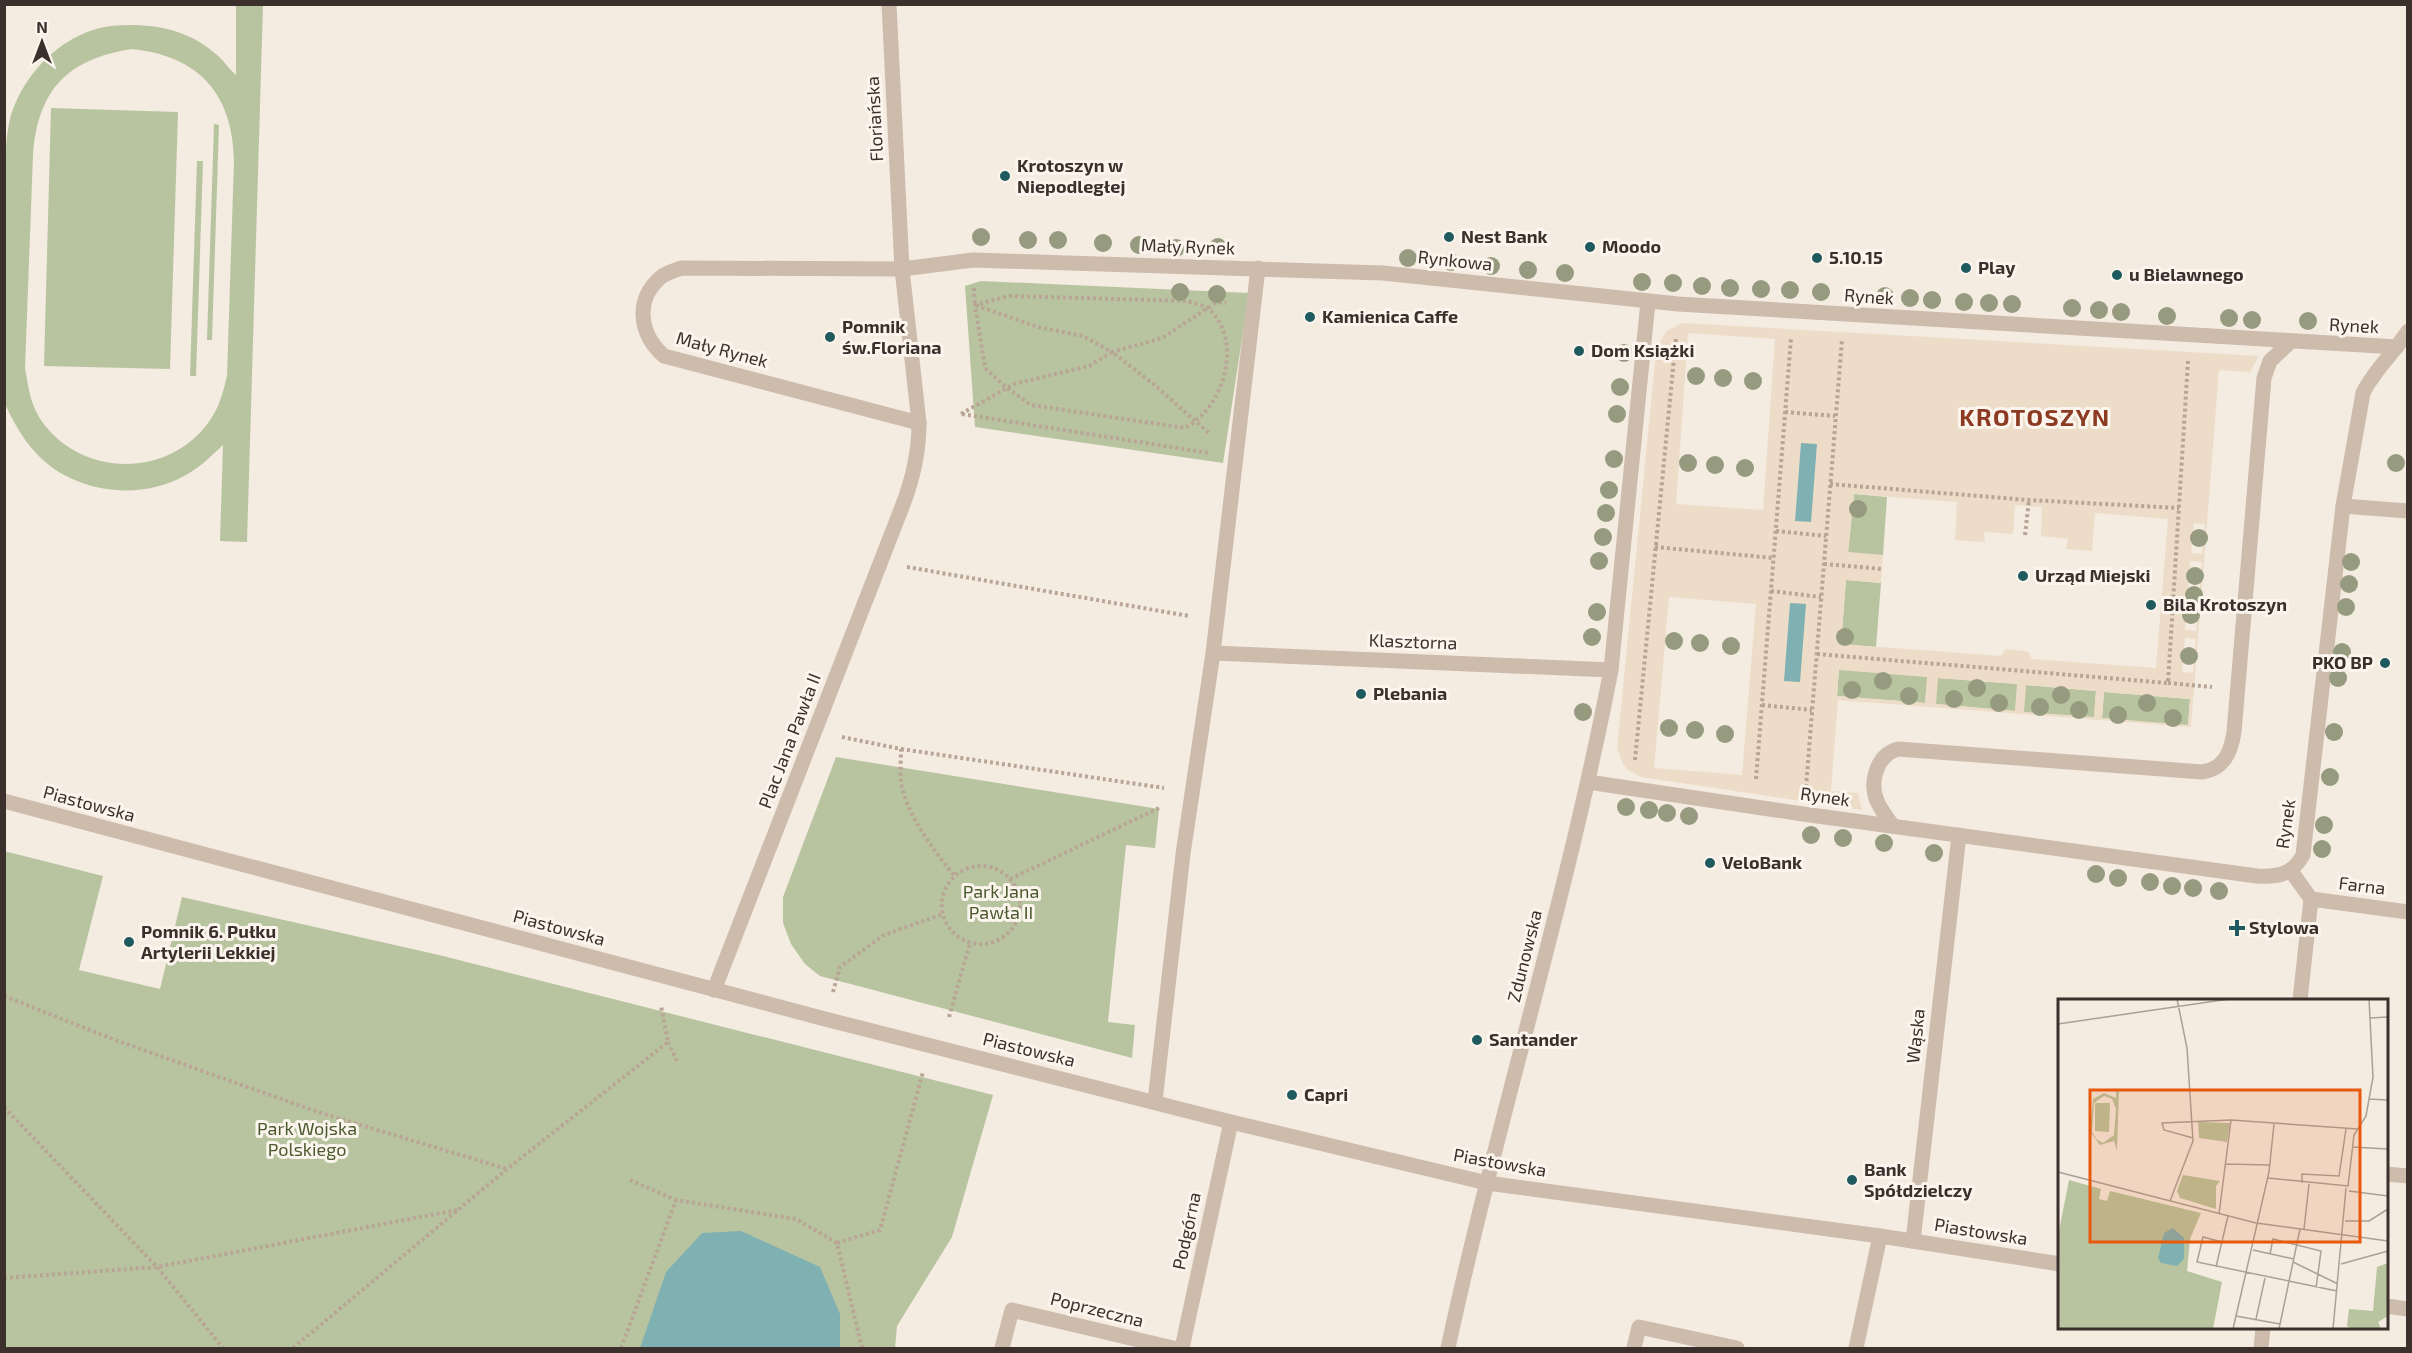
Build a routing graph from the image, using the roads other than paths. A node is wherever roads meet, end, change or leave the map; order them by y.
1 (889, 4) edge
2 (1258, 268) junction
3 (902, 269) junction
4 (1648, 302) junction
5 (2408, 331) edge
6 (2290, 342) junction
7 (2397, 347) junction
8 (919, 423) junction
9 (2343, 506) junction
10 (2408, 511) edge
11 (1213, 653) junction
12 (1611, 670) junction
13 (1588, 782) junction
14 (4, 801) edge
15 (1893, 826) junction
16 (1959, 835) junction
17 (2291, 871) junction
18 (2312, 899) junction
19 (2408, 912) edge
20 (714, 990) junction
21 (2300, 999) edge
22 (1155, 1101) junction
23 (1231, 1122) junction
24 (2388, 1174) edge
25 (2408, 1176) edge
26 (1487, 1183) junction
27 (1881, 1236) junction
28 (1913, 1241) junction
29 (2058, 1264) edge
30 (2388, 1306) edge
31 (2408, 1309) edge
32 (2264, 1329) edge
33 (1002, 1348) edge
34 (1173, 1348) edge
35 (1182, 1348) edge
36 (1448, 1348) edge
37 (1634, 1348) edge
38 (1737, 1348) edge
39 (1856, 1348) edge
40 (2261, 1348) edge

1 - 3 street, Floriańska
2 - 3 street, Mały Rynek
2 - 4 street, Rynkowa
2 - 11 street
3 - 8 street
3 - 8 street, Mały Rynek
4 - 6 street, Rynek
4 - 12 street
5 - 7 street
6 - 7 street, Rynek
6 - 15 street
7 - 9 street, Rynek
8 - 20 street, Plac Jana Pawła II
9 - 10 street
9 - 17 street, Rynek
11 - 12 street, Klasztorna
11 - 22 street
12 - 13 street
13 - 15 street, Rynek
13 - 26 street, Zdunowska
14 - 20 street, Piastowska
15 - 16 street, Rynek
16 - 17 street, Rynek
16 - 28 street, Wąska
17 - 18 street
18 - 19 street, Farna
18 - 21 street
20 - 22 street, Piastowska
22 - 23 street, Piastowska
23 - 26 street, Piastowska
23 - 35 street, Podgórna
24 - 25 street
26 - 27 street, Piastowska
26 - 36 street, Zdunowska
27 - 28 street, Piastowska
27 - 39 street
28 - 29 street, Piastowska
30 - 31 street
32 - 40 street
33 - 34 street, Poprzeczna
37 - 38 street

